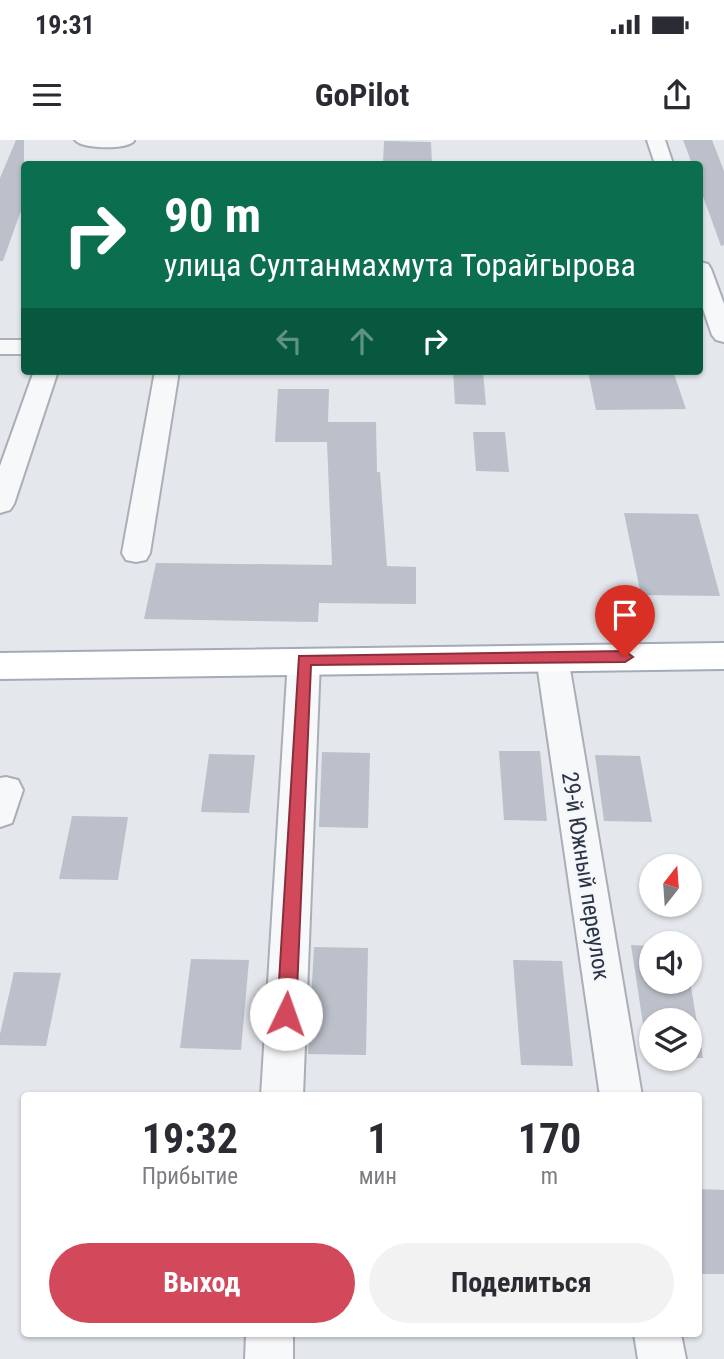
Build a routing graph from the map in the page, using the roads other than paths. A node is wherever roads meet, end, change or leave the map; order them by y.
1 (84, 140) edge
2 (125, 140) edge
3 (656, 140) edge
4 (118, 161) edge
5 (663, 161) edge
6 (703, 277) edge
7 (724, 335) edge
8 (0, 347) edge
9 (21, 347) edge
10 (44, 375) edge
11 (166, 375) edge
12 (6, 472) edge
13 (0, 504) edge
14 (136, 554) dead end
15 (724, 656) edge
16 (552, 657) junction
17 (304, 660) junction
18 (0, 666) edge
19 (282, 1092) edge
20 (620, 1092) edge
21 (270, 1337) edge
22 (658, 1337) edge
23 (269, 1359) edge
24 (662, 1359) edge

1 - 2 street
2 - 4 street
3 - 5 street
6 - 7 street
8 - 9 street
10 - 12 street
11 - 14 street
12 - 13 street
15 - 16 main road
16 - 17 main road
16 - 20 street, 29-й Южный переулок
17 - 18 main road
17 - 19 street
21 - 23 street
22 - 24 street

